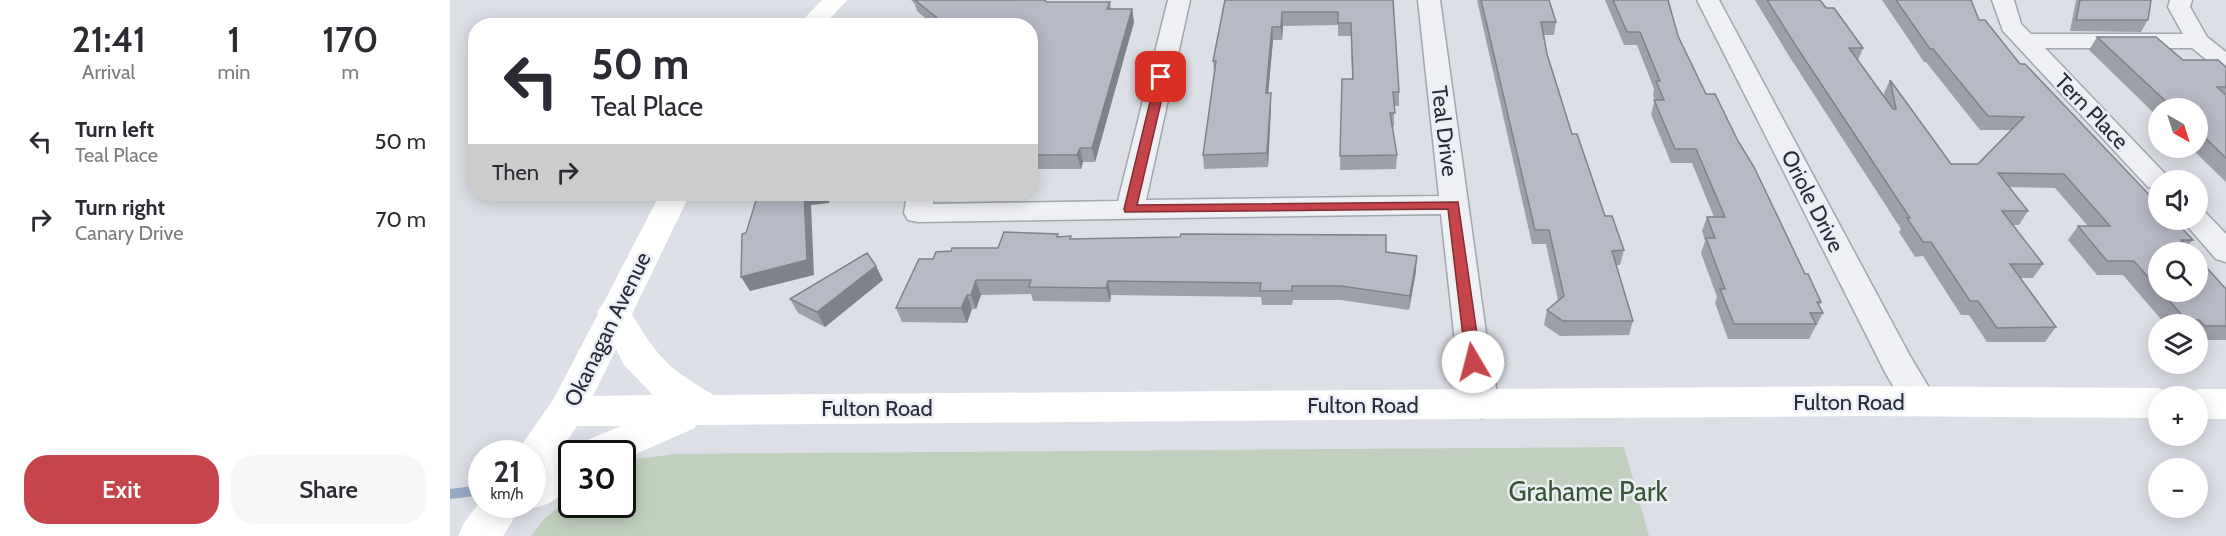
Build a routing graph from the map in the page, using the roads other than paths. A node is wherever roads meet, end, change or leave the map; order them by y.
1 (835, 0) edge
2 (1429, 0) edge
3 (1708, 0) edge
4 (2003, 0) edge
5 (2181, 0) edge
6 (1176, 1) edge
7 (817, 18) edge
8 (2026, 41) junction
9 (2198, 41) junction
10 (2226, 64) edge
11 (2148, 170) edge
12 (671, 201) edge
13 (919, 201) edge
14 (1454, 205) junction
15 (1130, 209) junction
16 (2205, 230) edge
17 (2226, 252) edge
18 (615, 312) junction
19 (1920, 401) junction
20 (2148, 403) edge
21 (1482, 404) junction
22 (2208, 404) edge
23 (2226, 404) edge
24 (709, 410) junction
25 (567, 411) junction
26 (546, 440) edge
27 (628, 440) edge

1 - 7 street
2 - 14 street, Teal Drive
3 - 19 street, Oriole Drive
4 - 8 street, Tern Place
5 - 9 street
6 - 15 street
8 - 9 street, Tern Place
8 - 11 street, Tern Place
9 - 10 street
12 - 18 street, Okanagan Avenue
13 - 15 street
14 - 15 street
14 - 21 street, Teal Drive
16 - 17 street
18 - 24 street
18 - 25 street, Okanagan Avenue
19 - 20 street, Fulton Road
19 - 21 street, Fulton Road
21 - 24 street, Fulton Road
22 - 23 street
24 - 25 street, Fulton Road
24 - 27 street
25 - 26 street, Okanagan Avenue

